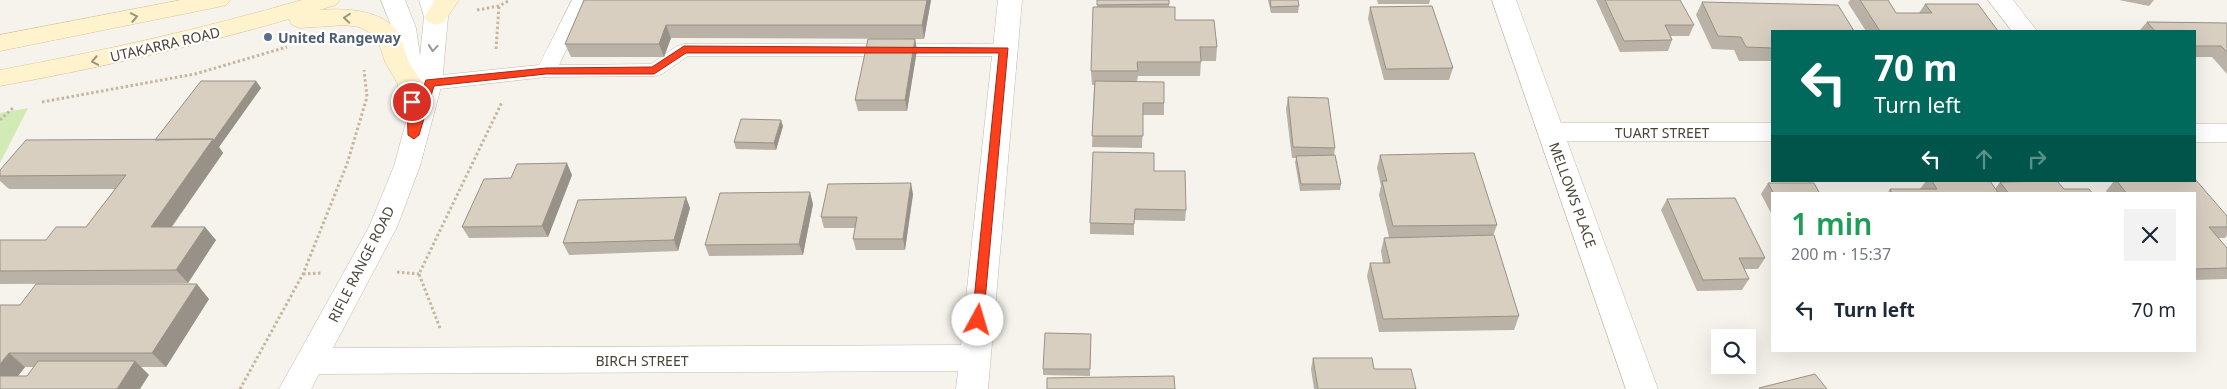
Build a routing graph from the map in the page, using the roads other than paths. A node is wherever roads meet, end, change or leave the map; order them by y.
1 (218, 0) edge
2 (328, 0) edge
3 (393, 0) edge
4 (580, 0) edge
5 (1010, 0) edge
6 (1504, 0) edge
7 (2000, 0) edge
8 (438, 6) edge
9 (2024, 30) edge
10 (217, 32) junction
11 (0, 42) edge
12 (1005, 50) junction
13 (546, 71) junction
14 (0, 78) edge
15 (420, 84) junction
16 (1551, 132) junction
17 (1771, 132) edge
18 (2196, 132) edge
19 (2227, 132) edge
20 (974, 358) junction
21 (310, 361) junction
22 (295, 389) edge
23 (972, 389) edge
24 (1642, 389) edge

11 -> 1 main road
2 - 10 main road, UTAKARRA ROAD
3 - 15 street, RIFLE RANGE ROAD
4 - 13 lane
5 - 12 street
6 - 16 street, MELLOWS PLACE
7 - 9 street
8 -> 15 street, RIFLE RANGE ROAD
10 -> 14 main road, UTAKARRA ROAD
15 -> 10 main road
12 - 13 lane
12 - 20 street
13 - 15 lane
15 - 21 street, RIFLE RANGE ROAD
16 - 17 street, TUART STREET
16 - 24 street, MELLOWS PLACE
18 - 19 street
20 - 21 street, BIRCH STREET
20 - 23 street
21 - 22 street, RIFLE RANGE ROAD

